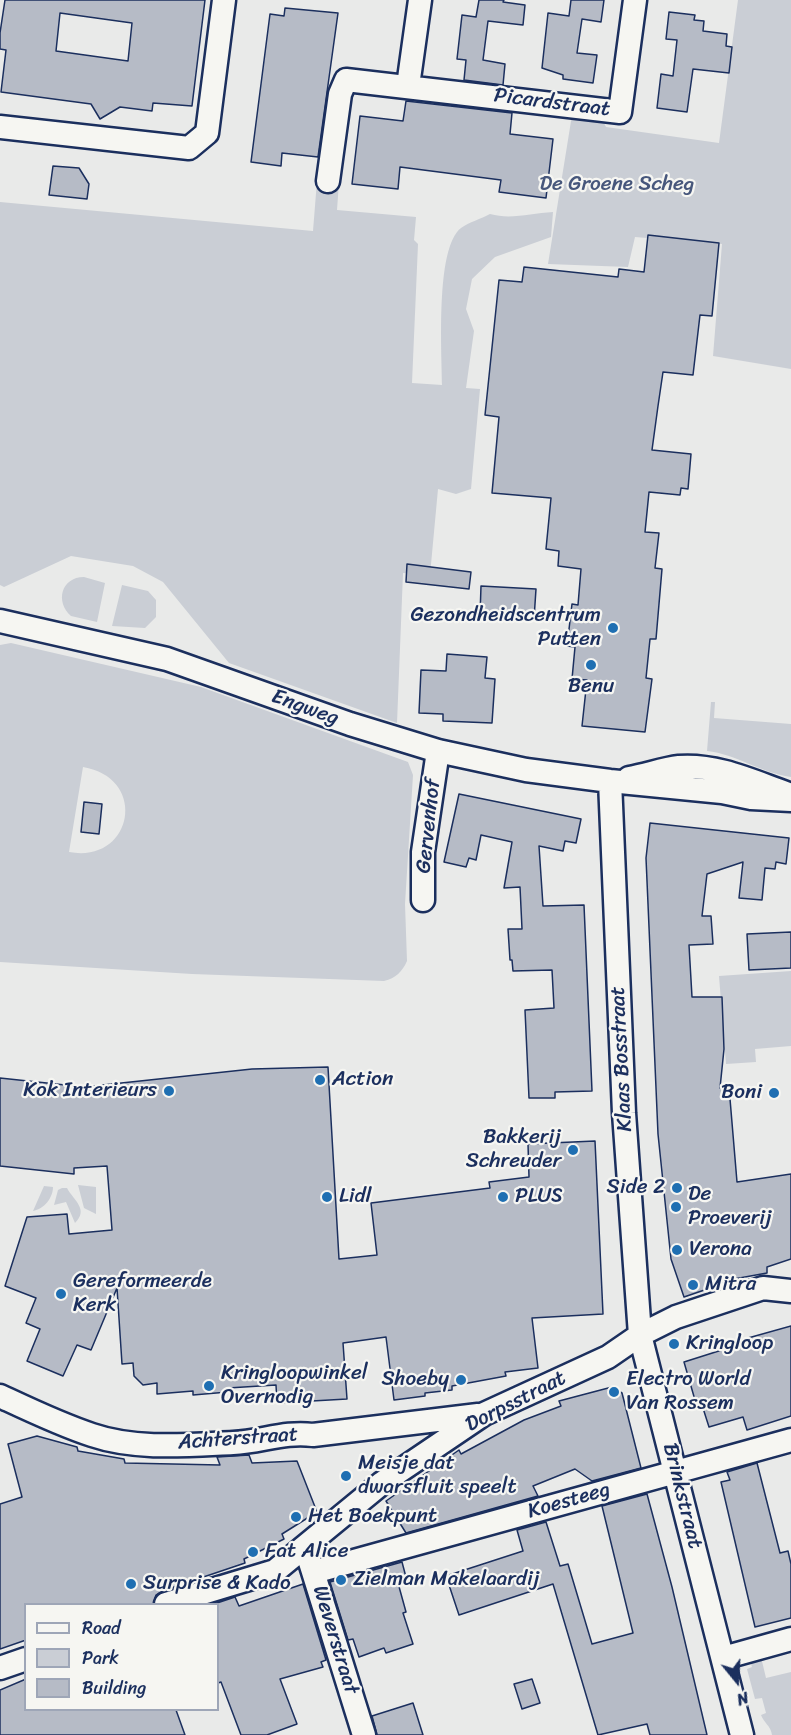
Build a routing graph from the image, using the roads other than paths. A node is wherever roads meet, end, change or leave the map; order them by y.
1 (224, 0) edge
2 (420, 0) edge
3 (635, 0) edge
4 (408, 86) junction
5 (0, 127) edge
6 (328, 181) dead end
7 (1, 620) edge
8 (438, 751) junction
9 (610, 782) junction
10 (791, 794) edge
11 (791, 800) edge
12 (423, 900) dead end
13 (791, 1291) edge
14 (640, 1335) junction
15 (0, 1396) edge
16 (484, 1414) junction
17 (791, 1440) edge
18 (676, 1470) junction
19 (303, 1546) junction
20 (314, 1572) junction
21 (172, 1603) edge
22 (791, 1639) edge
23 (723, 1658) junction
24 (24, 1660) edge
25 (0, 1668) edge
26 (364, 1735) edge
27 (742, 1735) edge

1 - 5 street
2 - 4 street
3 - 4 street, Picardstraat
4 - 6 street, Picardstraat
7 - 8 street, Engweg
8 - 9 street, Engweg
8 - 12 street, Gervenhof
9 - 10 street, Engweg
9 - 11 street, Engweg
9 - 14 street, Klaas Bosstraat
13 - 14 street, Dorpsstraat
14 - 16 street, Dorpsstraat
14 - 18 street, Brinkstraat
15 - 16 street, Achterstraat
16 - 19 street, Dorpsstraat
17 - 18 street, Koesteeg
18 - 20 street, Koesteeg
18 - 23 street, Brinkstraat
19 - 20 street, Weverstraat
19 - 21 street, Dorpsstraat
20 - 26 street, Weverstraat
22 - 23 street
23 - 27 street, Brinkstraat
24 - 25 street

